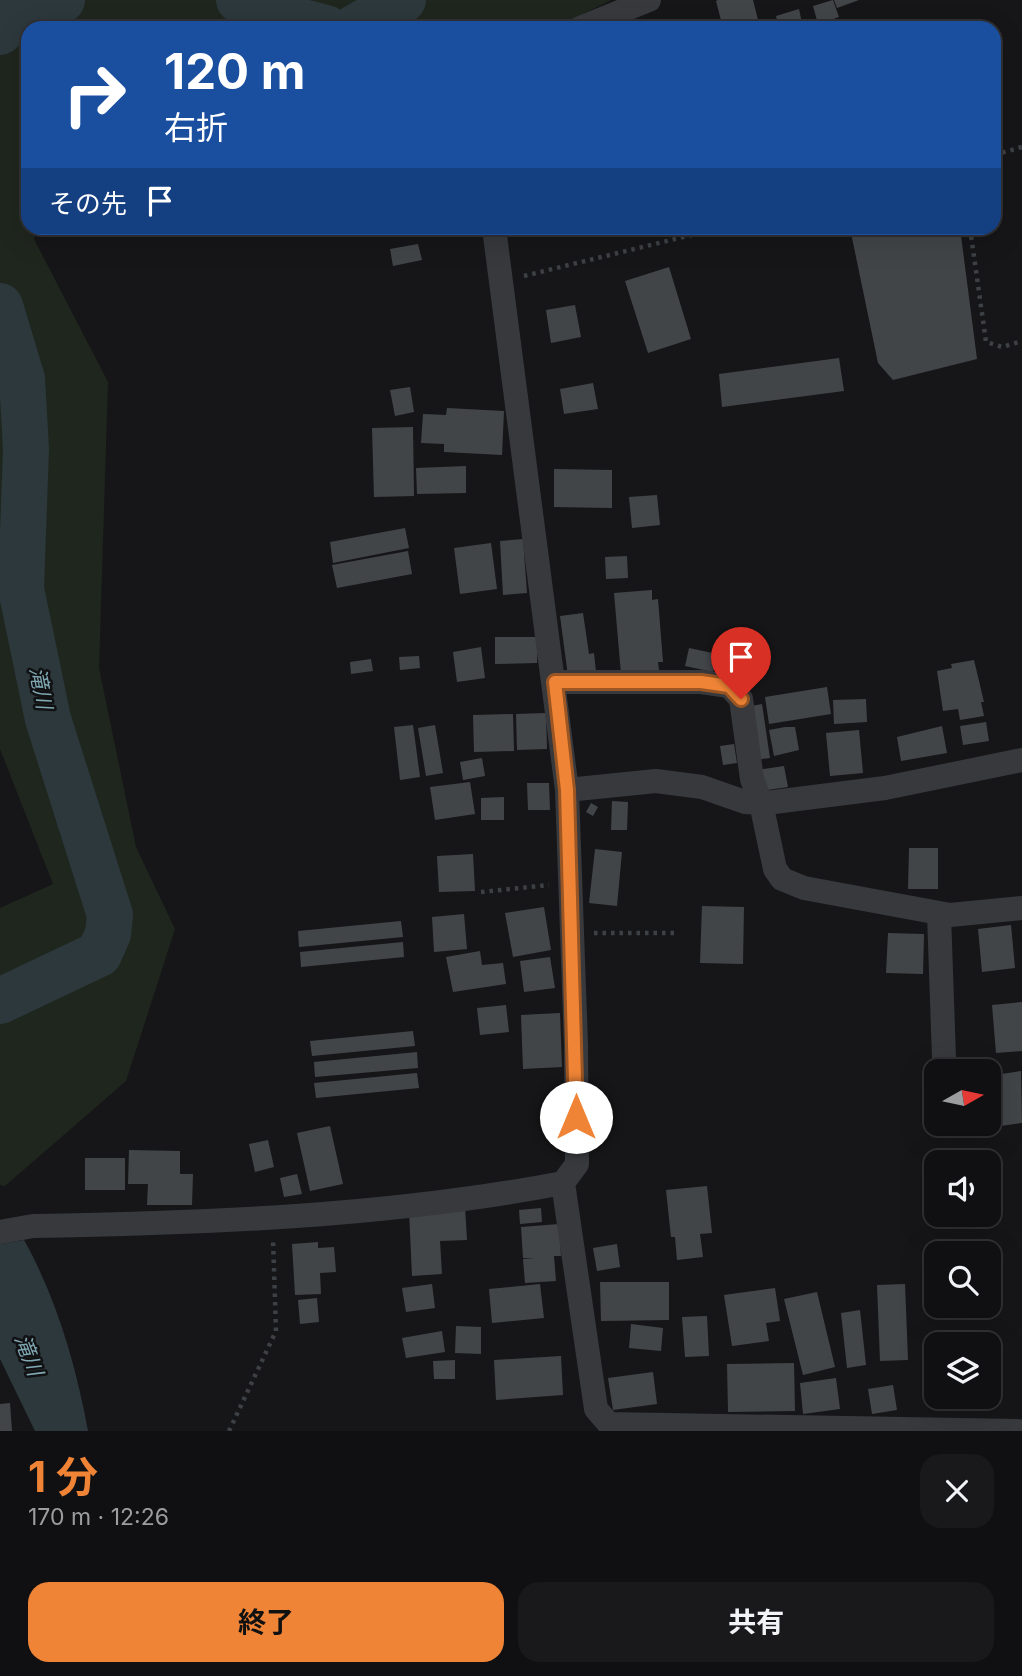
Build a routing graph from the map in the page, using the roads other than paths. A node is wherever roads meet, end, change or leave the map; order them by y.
1 (649, 0) edge
2 (597, 21) edge
3 (495, 235) edge
4 (555, 682) junction
5 (1022, 760) edge
6 (567, 790) junction
7 (761, 803) junction
8 (1022, 908) edge
9 (939, 914) junction
10 (944, 1058) dead end
11 (563, 1183) junction
12 (0, 1231) edge
13 (1018, 1431) edge

1 - 2 street
3 - 4 street
4 - 6 street
4 - 7 street
5 - 7 street
6 - 7 street
6 - 11 street
7 - 9 street
8 - 9 street
9 - 10 street
11 - 12 street
11 - 13 street

